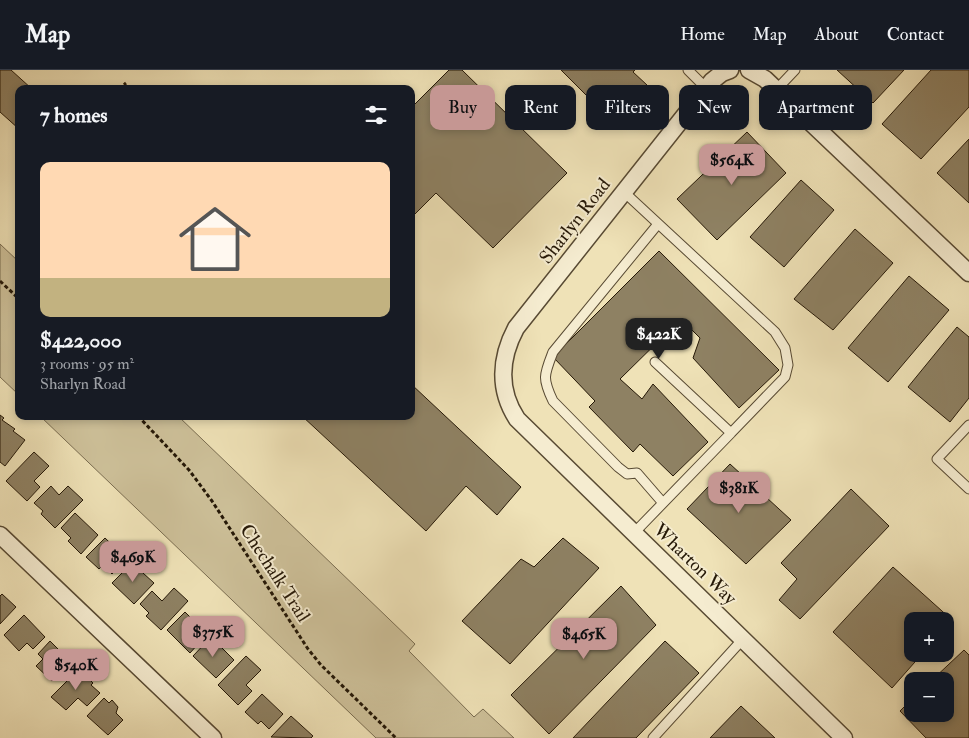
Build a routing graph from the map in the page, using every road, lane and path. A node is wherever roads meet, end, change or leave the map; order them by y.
1 (688, 70) edge
2 (730, 70) edge
3 (748, 70) edge
4 (795, 70) edge
5 (126, 82) dead end
6 (123, 85) edge
7 (703, 85) edge
8 (709, 85) edge
9 (770, 85) joint
10 (679, 122) edge
11 (818, 130) edge
12 (624, 192) junction
13 (658, 224) junction
14 (969, 273) edge
15 (0, 281) edge
16 (15, 295) edge
17 (655, 362) dead end
18 (517, 419) joint
19 (142, 420) edge
20 (969, 425) edge
21 (730, 433) junction
22 (969, 489) edge
23 (664, 503) junction
24 (634, 533) junction
25 (0, 535) edge
26 (743, 639) junction
27 (213, 738) edge
28 (396, 738) edge
29 (653, 738) edge
30 (844, 738) edge

1 - 7 lane
2 - 8 street, Sharlyn Road
3 - 9 street
4 - 9 lane
5 - 6 path
10 - 12 street, Sharlyn Road
11 - 14 street
12 - 13 lane
12 - 18 street, Sharlyn Road
13 - 21 lane
13 - 23 lane
15 - 16 path
17 - 21 lane
18 - 24 street, Wharton Way
19 - 28 path, Chechalk Trail
20 - 22 lane
21 - 23 lane
23 - 24 lane
24 - 26 street, Wharton Way
25 - 27 street
26 - 29 lane
26 - 30 street, Wharton Way

